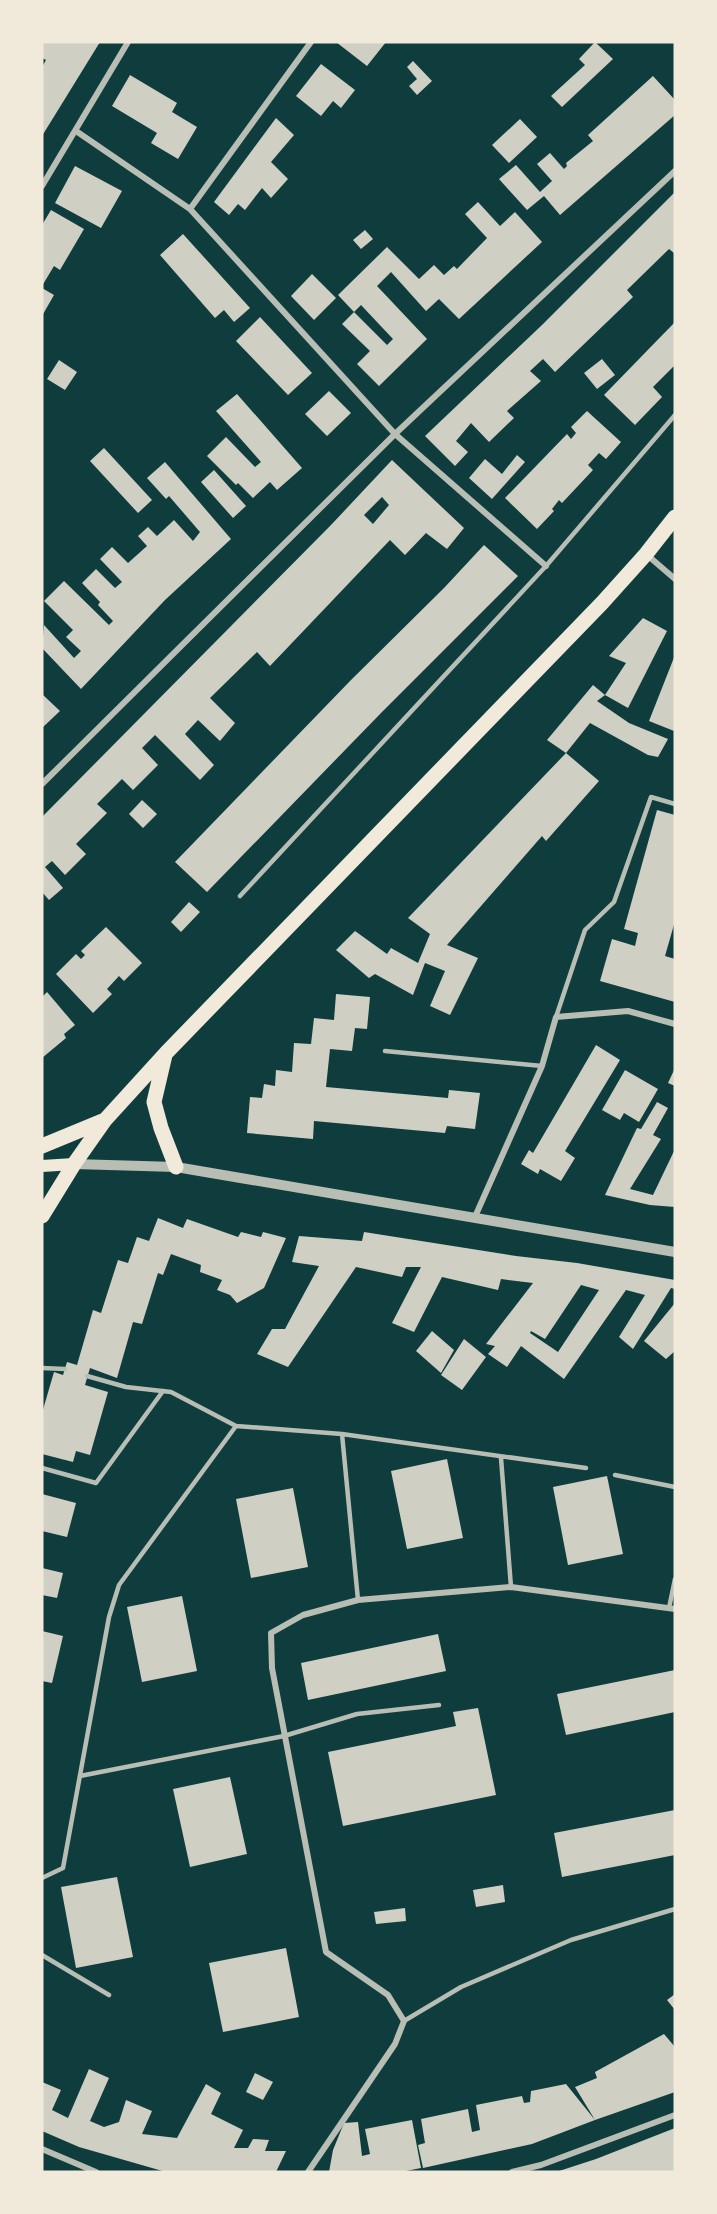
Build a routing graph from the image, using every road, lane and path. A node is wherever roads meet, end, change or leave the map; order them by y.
1 (128, 42) edge
2 (311, 42) edge
3 (76, 131) junction
4 (675, 171) edge
5 (42, 186) edge
6 (190, 209) junction
7 (675, 415) edge
8 (395, 434) junction
9 (675, 517) edge
10 (646, 554) junction
11 (546, 566) junction
12 (675, 579) edge
13 (42, 784) edge
14 (675, 804) edge
15 (240, 896) dead end
16 (556, 1017) junction
17 (675, 1024) edge
18 (386, 1051) dead end
19 (166, 1053) junction
20 (542, 1066) junction
21 (105, 1120) junction
22 (42, 1146) edge
23 (74, 1164) junction
24 (42, 1166) edge
25 (176, 1167) junction
26 (42, 1216) edge
27 (474, 1219) junction
28 (675, 1252) edge
29 (42, 1368) edge
30 (65, 1369) dead end
31 (87, 1376) dead end
32 (163, 1391) junction
33 (236, 1426) junction
34 (342, 1434) junction
35 (501, 1458) junction
36 (42, 1468) edge
37 (586, 1468) dead end
38 (615, 1475) dead end
39 (675, 1487) edge
40 (675, 1579) edge
41 (511, 1587) junction
42 (358, 1600) junction
43 (672, 1609) edge
44 (439, 1705) dead end
45 (284, 1736) junction
46 (80, 1776) junction
47 (42, 1878) edge
48 (675, 1909) edge
49 (42, 1955) edge
50 (109, 1995) dead end
51 (404, 2020) junction
52 (675, 2115) edge
53 (42, 2149) edge
54 (96, 2172) edge
55 (308, 2172) edge
56 (512, 2172) edge

1 - 3 street
2 - 6 street
3 - 5 street
3 - 6 street
4 - 8 street
6 - 8 street
7 - 11 lane
8 - 11 street
8 - 13 street
9 - 10 main road
10 - 12 street
10 - 19 main road
11 - 15 lane
14 - 16 lane
16 - 17 street
16 - 20 street
18 - 20 lane
19 - 21 main road
19 - 25 main road
20 - 27 street
21 - 22 main road
21 - 23 main road
23 - 24 main road
23 - 25 street
23 - 26 main road
25 - 27 street
27 - 28 street
29 - 30 lane
31 - 32 lane
32 - 33 lane
32 - 36 lane
33 - 34 lane
33 - 46 lane
34 - 35 lane
34 - 42 lane
35 - 37 lane
35 - 41 lane
38 - 39 lane
40 - 43 lane
41 - 42 street
41 - 43 street
42 - 45 street
44 - 45 lane
45 - 46 lane
45 - 51 street
46 - 47 lane
48 - 51 lane
49 - 50 lane
51 - 55 street
52 - 56 street
53 - 54 street

